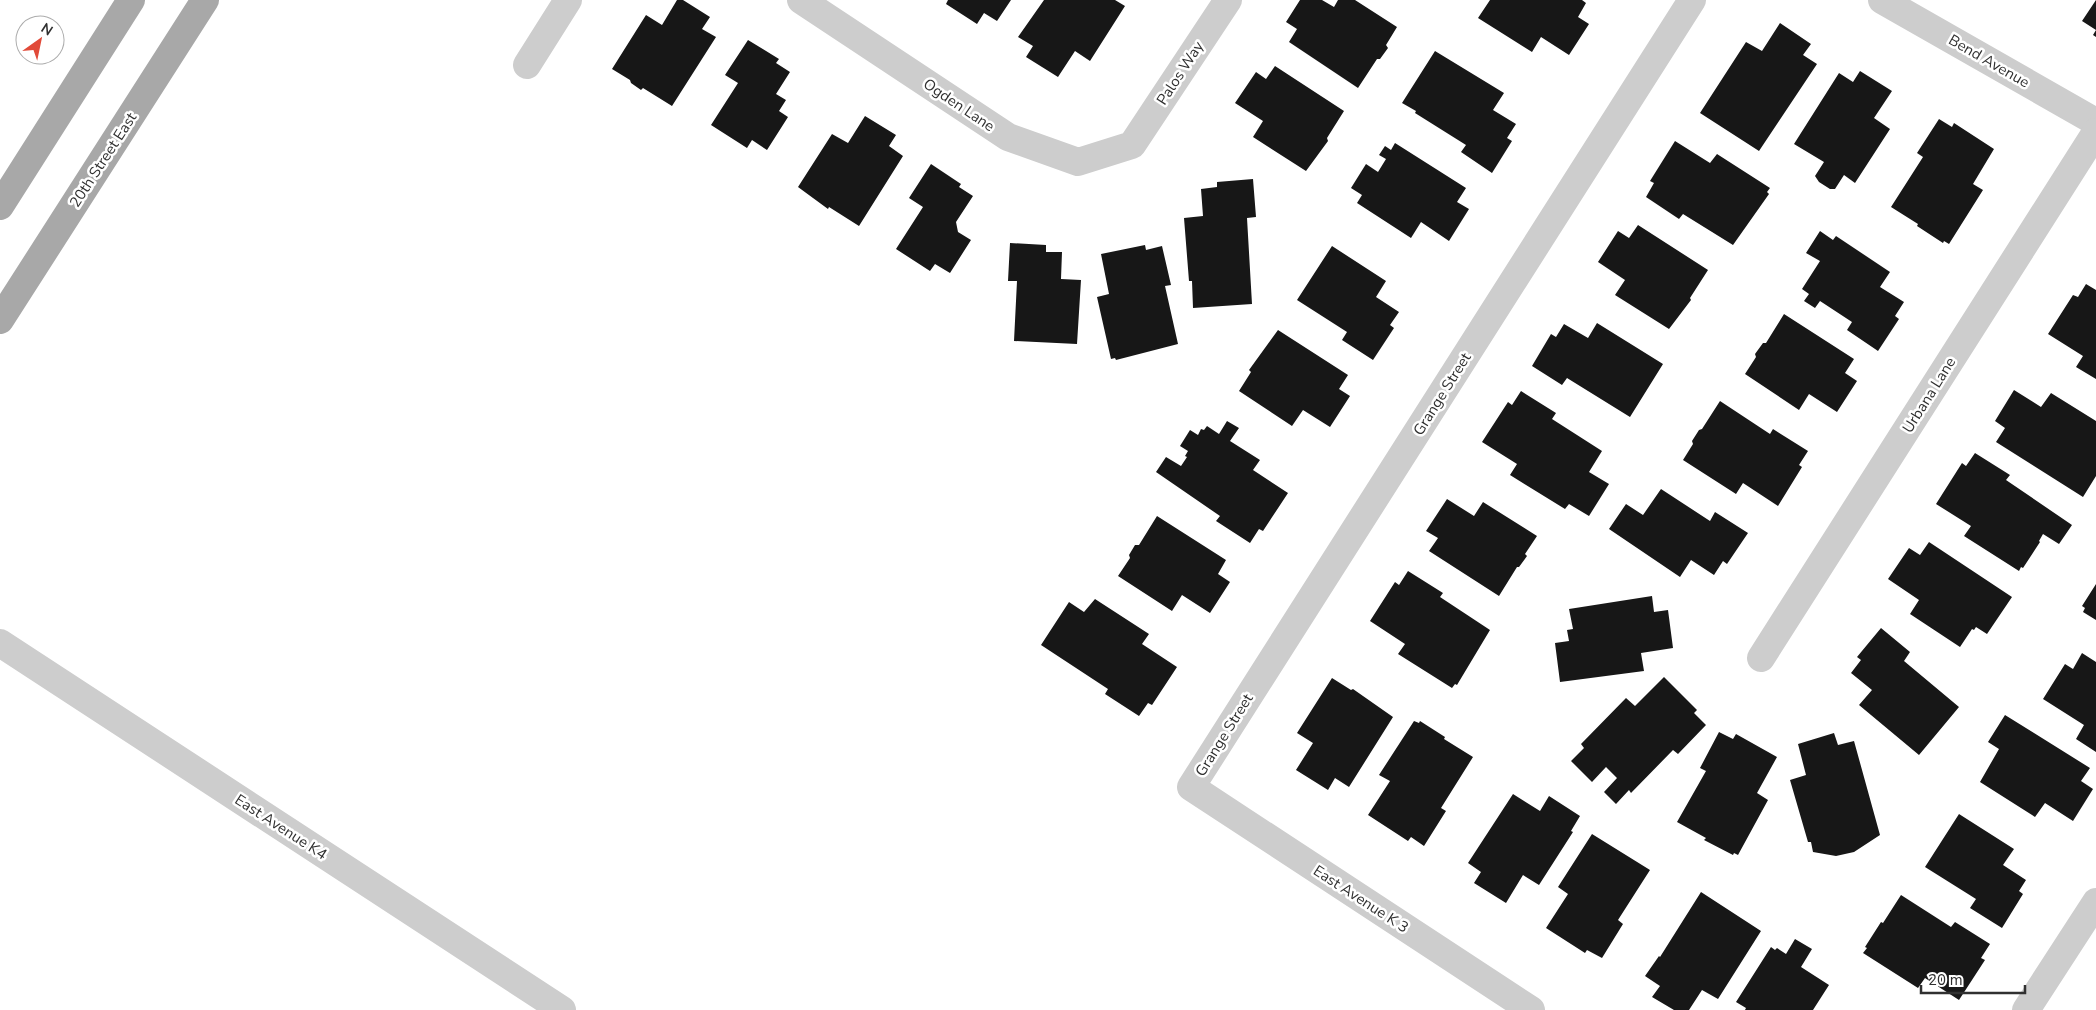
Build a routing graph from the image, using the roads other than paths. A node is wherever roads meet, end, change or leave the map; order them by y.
1 (131, 0) edge
2 (205, 0) edge
3 (568, 0) edge
4 (801, 0) edge
5 (1228, 0) edge
6 (1692, 0) edge
7 (1882, 0) edge
8 (526, 65) dead end
9 (2096, 122) edge
10 (2096, 132) edge
11 (1132, 145) joint
12 (0, 206) edge
13 (0, 320) edge
14 (0, 644) edge
15 (1761, 658) dead end
16 (1191, 787) joint
17 (2096, 902) edge
18 (562, 1010) edge
19 (1531, 1010) edge
20 (2026, 1010) edge

1 - 12 main road
2 - 13 main road, 20th Street East
3 - 8 street
4 - 11 street, Ogden Lane
5 - 11 street, Palos Way
6 - 16 street, Grange Street
7 - 9 street, Bend Avenue
10 - 15 street, Urbana Lane
14 - 18 street, East Avenue K4
16 - 19 street, East Avenue K 3
17 - 20 street

